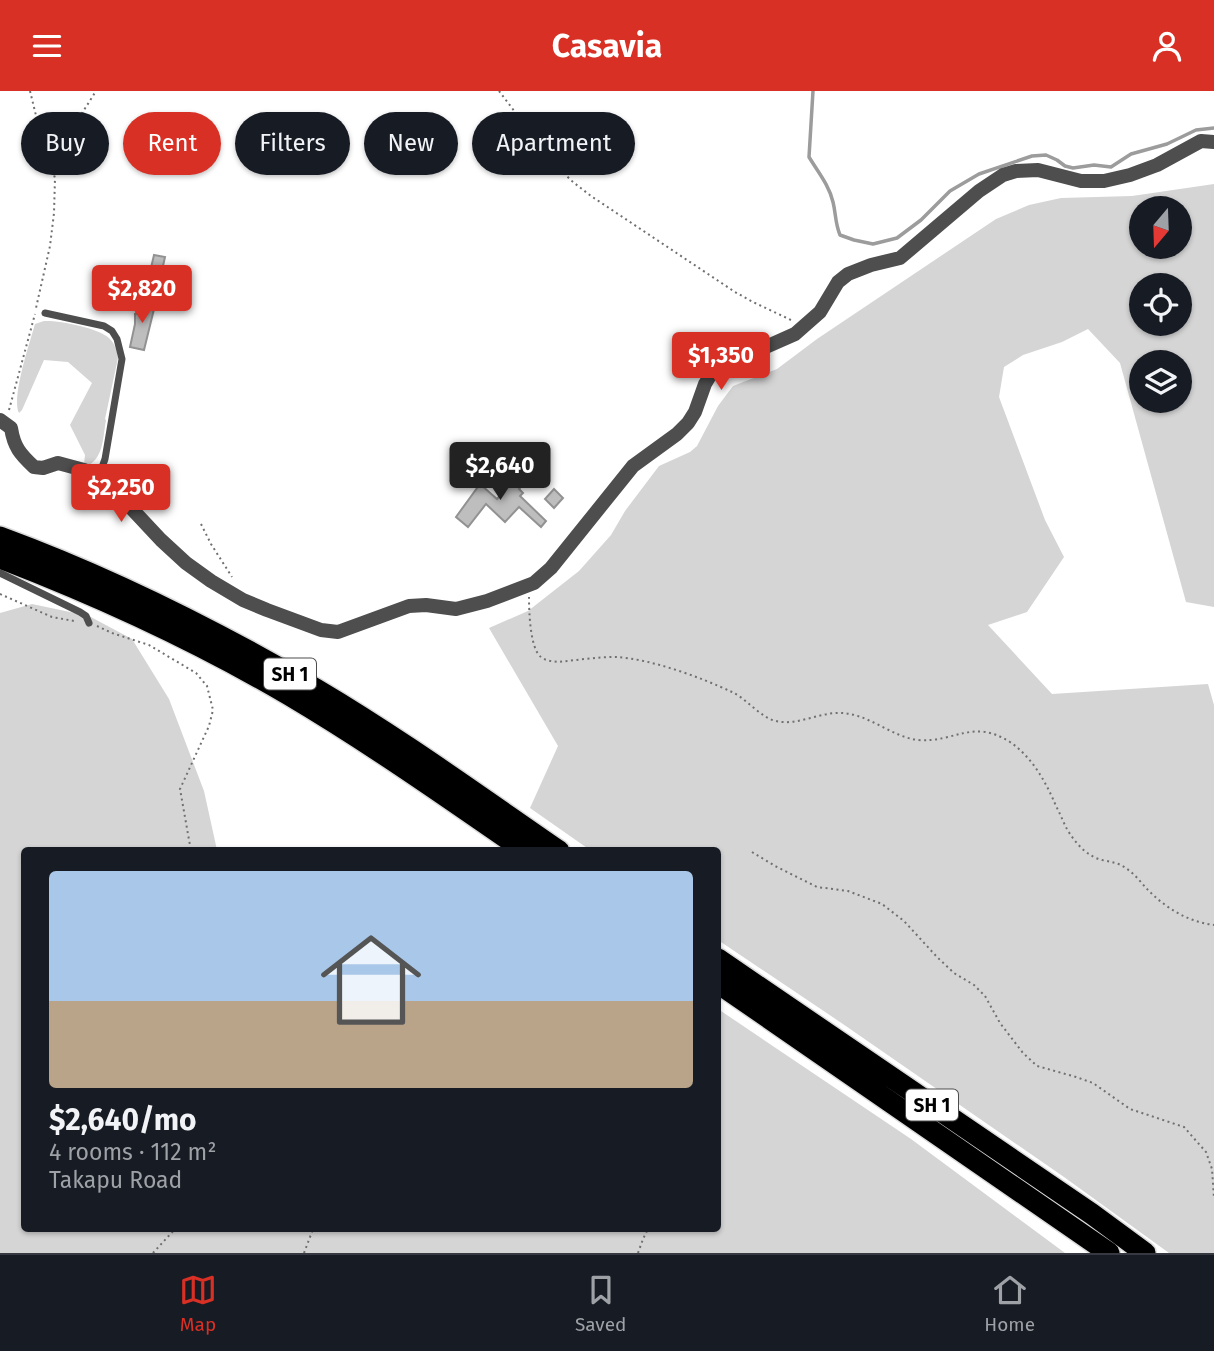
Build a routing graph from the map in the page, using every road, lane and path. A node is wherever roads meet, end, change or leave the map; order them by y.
1 (30, 91) edge
2 (96, 91) edge
3 (499, 91) edge
4 (35, 112) edge
5 (83, 112) edge
6 (1214, 142) edge
7 (54, 175) edge
8 (45, 313) dead end
9 (805, 327) junction
10 (5, 424) edge
11 (97, 477) junction
12 (201, 524) dead end
13 (0, 537) edge
14 (0, 558) edge
15 (0, 573) edge
16 (29, 578) junction
17 (530, 586) junction
18 (0, 594) edge
19 (248, 602) junction
20 (89, 623) junction
21 (190, 847) edge
22 (519, 847) edge
23 (553, 847) edge
24 (752, 852) dead end
25 (1214, 925) edge
26 (721, 960) edge
27 (721, 985) edge
28 (1214, 1198) edge
29 (172, 1232) edge
30 (312, 1232) edge
31 (647, 1232) edge
32 (153, 1253) edge
33 (304, 1253) edge
34 (638, 1253) edge
35 (1109, 1253) edge
36 (1145, 1253) edge

1 - 4 path
2 - 5 path
3 - 9 path
6 - 9 street
7 - 10 path
8 - 11 lane
9 - 17 street
10 - 11 street
11 - 19 street
12 - 19 path
13 - 23 highway, SH 1
14 - 16 highway, SH 1
15 - 16 lane
16 - 20 lane
16 - 22 highway, SH 1
17 - 19 street
17 - 25 path
18 - 20 path
20 - 21 path
24 - 28 path
26 - 36 highway, SH 1
27 - 35 highway, SH 1
29 - 32 path
30 - 33 path
31 - 34 path

